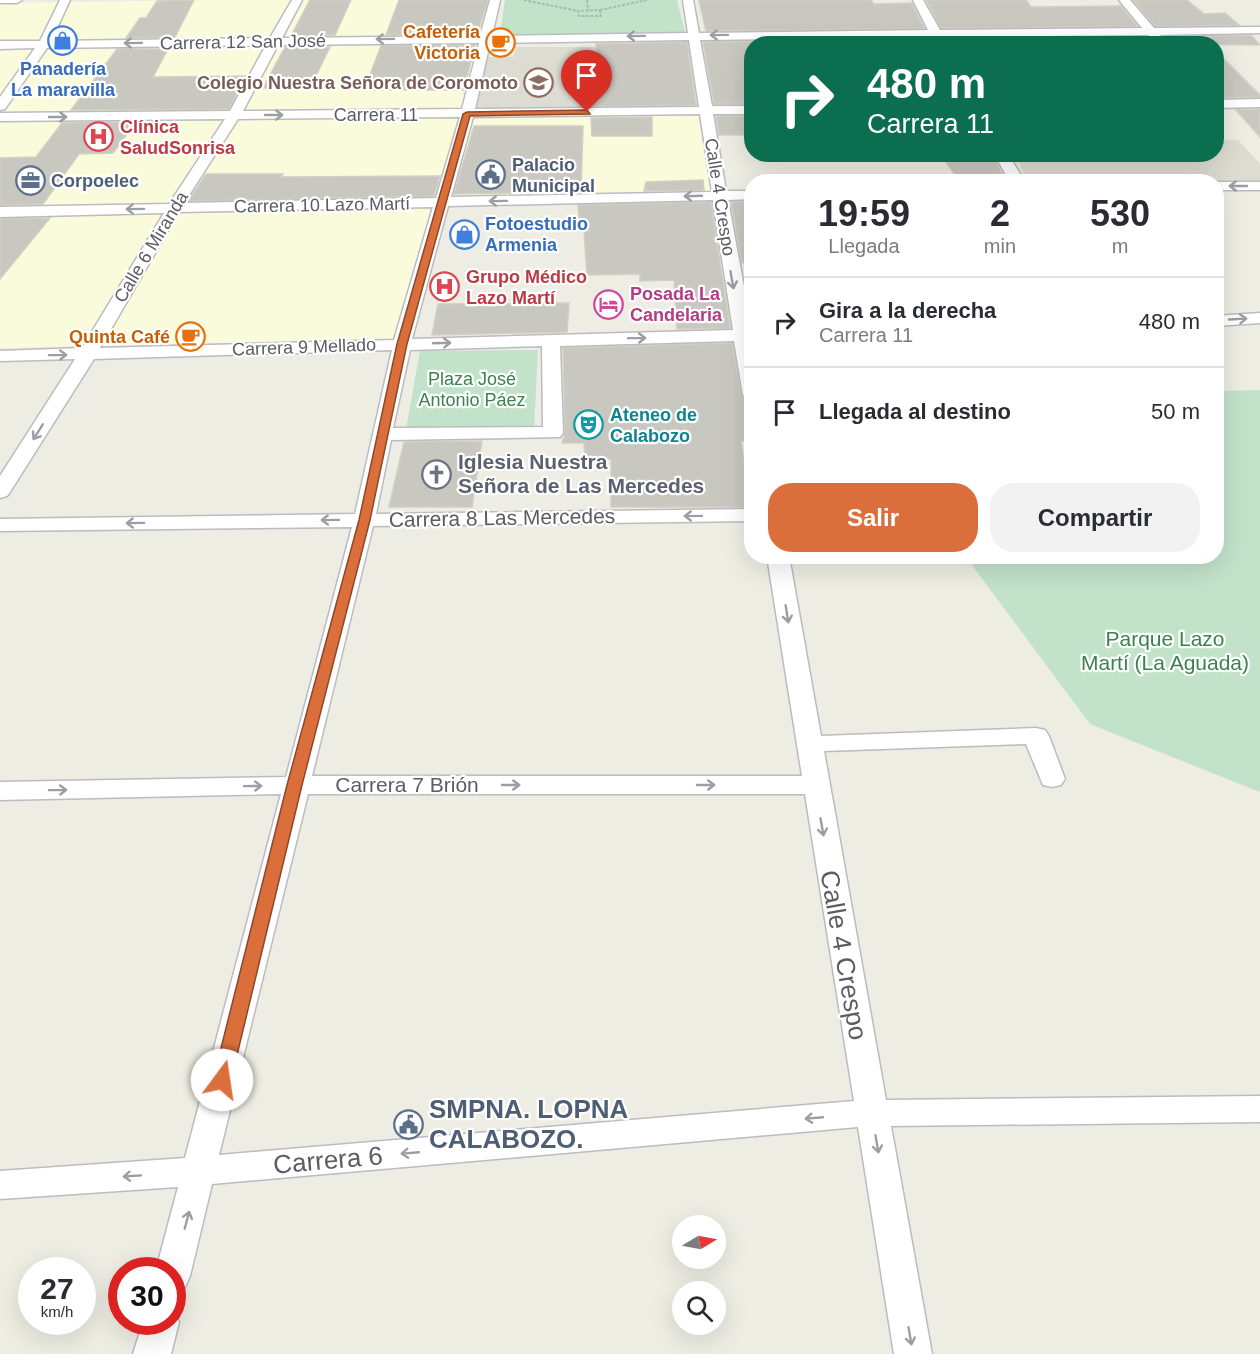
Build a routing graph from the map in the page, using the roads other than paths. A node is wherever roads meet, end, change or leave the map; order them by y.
1 (0, 0) edge
2 (17, 0) edge
3 (65, 0) edge
4 (297, 0) edge
5 (495, 0) edge
6 (688, 0) edge
7 (918, 0) edge
8 (1124, 0) edge
9 (1260, 30) edge
10 (1150, 31) junction
11 (935, 32) junction
12 (694, 36) junction
13 (937, 36) edge
14 (1155, 36) edge
15 (486, 38) junction
16 (275, 41) junction
17 (44, 44) junction
18 (0, 45) edge
19 (1224, 102) edge
20 (1260, 103) edge
21 (0, 106) edge
22 (744, 110) edge
23 (707, 111) junction
24 (467, 114) junction
25 (234, 116) junction
26 (0, 117) edge
27 (1224, 186) edge
28 (1260, 186) edge
29 (744, 195) edge
30 (718, 196) junction
31 (441, 203) junction
32 (174, 208) junction
33 (0, 212) edge
34 (1260, 318) edge
35 (1224, 320) edge
36 (744, 321) edge
37 (744, 335) edge
38 (551, 340) junction
39 (402, 344) junction
40 (87, 355) junction
41 (0, 356) edge
42 (383, 434) junction
43 (0, 492) edge
44 (744, 515) edge
45 (364, 520) junction
46 (0, 525) edge
47 (779, 564) edge
48 (808, 744) junction
49 (1052, 779) dead end
50 (295, 785) junction
51 (815, 785) junction
52 (0, 791) edge
53 (1260, 1110) edge
54 (872, 1113) junction
55 (200, 1171) junction
56 (0, 1185) edge
57 (177, 1257) edge
58 (157, 1335) edge
59 (152, 1354) edge
60 (913, 1354) edge

1 - 2 street
3 - 17 street
4 - 16 street, Calle 6 Miranda
5 - 15 street
6 - 12 street, Calle 4 Crespo
7 - 11 street
8 - 10 street
9 - 10 street
10 - 11 street
10 - 14 street
11 -> 12 street
11 - 13 street
12 -> 15 street, Carrera 12 San José
12 - 23 street, Calle 4 Crespo
15 -> 16 street, Carrera 12 San José
15 - 24 street
16 -> 17 street, Carrera 12 San José
16 - 25 street, Calle 6 Miranda
17 - 18 street, Carrera 12 San José
17 - 21 street
19 - 20 street
22 - 23 street, Carrera 11
23 - 24 street, Carrera 11
23 - 30 street, Calle 4 Crespo
25 -> 24 street, Carrera 11
24 - 31 street
26 -> 25 street, Carrera 11
25 - 32 street, Calle 6 Miranda
28 -> 27 street
29 - 30 street, Carrera 10 Lazo Martí
30 -> 31 street, Carrera 10 Lazo Martí
30 -> 36 street, Calle 4 Crespo
31 - 32 street, Carrera 10 Lazo Martí
31 - 39 street
32 -> 33 street, Carrera 10 Lazo Martí
32 - 40 street, Calle 6 Miranda
35 -> 34 street
38 -> 37 street, Carrera 9 Mellado
39 -> 38 street, Carrera 9 Mellado
38 - 42 street
39 - 40 street, Carrera 9 Mellado
39 - 42 street
41 -> 40 street, Carrera 9 Mellado
40 -> 43 street, Calle 6 Miranda
42 - 45 street
44 -> 45 street, Carrera 8 Las Mercedes
45 -> 46 street, Carrera 8 Las Mercedes
45 - 50 street
47 -> 48 street, Calle 4 Crespo
48 - 49 street
48 - 51 street, Calle 4 Crespo
50 -> 51 street, Carrera 7 Brión
52 -> 50 street, Carrera 7 Brión
50 - 55 street
51 -> 54 street, Calle 4 Crespo
53 - 54 street, Carrera 6
54 -> 55 street, Carrera 6
54 -> 60 street, Calle 4 Crespo
55 -> 56 street, Carrera 6
57 -> 55 street
58 - 59 street

